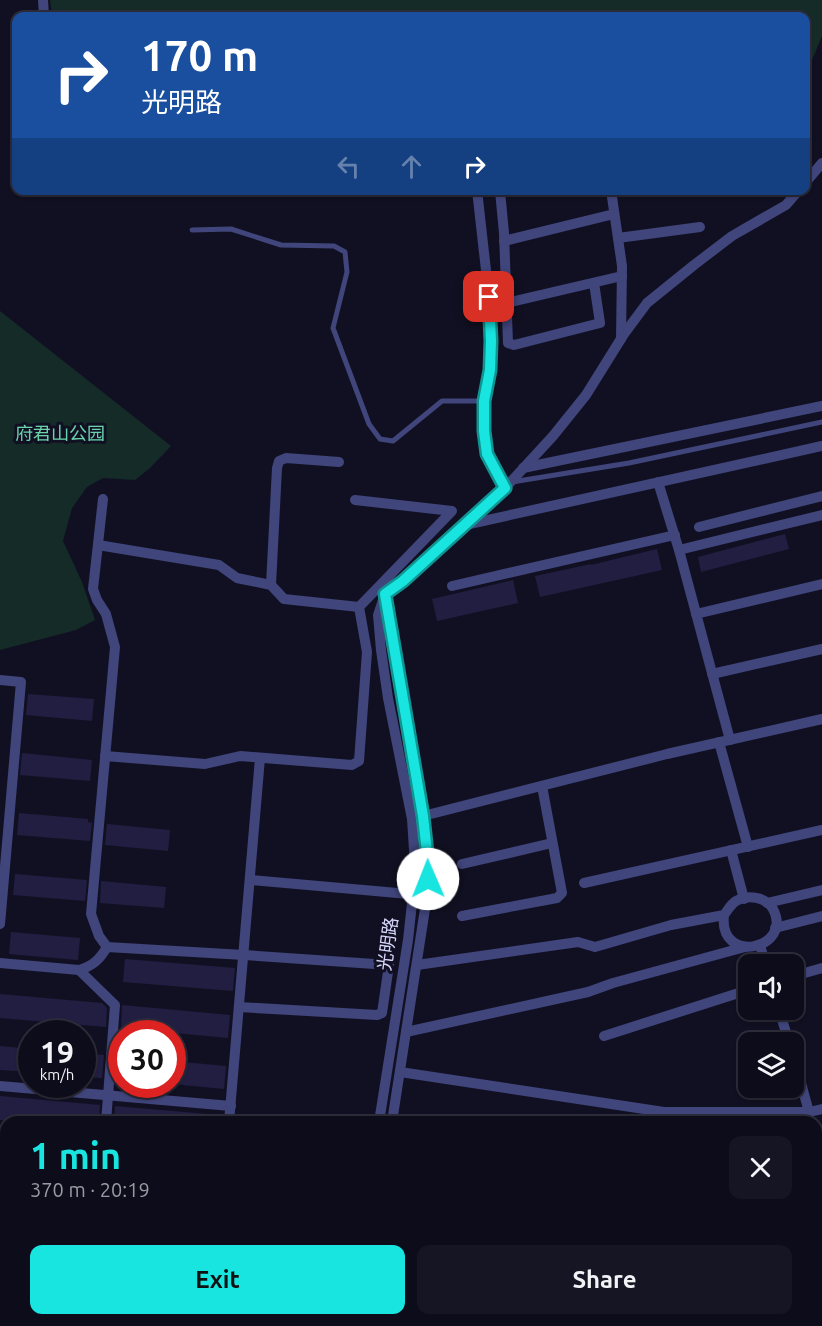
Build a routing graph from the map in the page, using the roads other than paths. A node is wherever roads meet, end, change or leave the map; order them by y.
1 (822, 163) edge
2 (810, 177) edge
3 (478, 195) edge
4 (500, 195) edge
5 (611, 195) edge
6 (795, 195) edge
7 (614, 214) junction
8 (700, 227) dead end
9 (192, 230) dead end
10 (618, 238) junction
11 (504, 241) junction
12 (622, 276) junction
13 (594, 283) junction
14 (506, 303) junction
15 (621, 339) junction
16 (484, 401) junction
17 (822, 406) edge
18 (822, 422) edge
19 (822, 446) edge
20 (339, 462) dead end
21 (523, 468) junction
22 (658, 482) junction
23 (508, 485) junction
24 (822, 496) edge
25 (103, 499) dead end
26 (356, 500) dead end
27 (822, 515) edge
28 (464, 525) junction
29 (699, 527) dead end
30 (675, 535) junction
31 (98, 545) junction
32 (679, 549) junction
33 (822, 584) edge
34 (271, 585) junction
35 (452, 586) dead end
36 (385, 594) junction
37 (359, 607) junction
38 (696, 614) junction
39 (822, 649) edge
40 (712, 674) junction
41 (0, 680) edge
42 (822, 719) edge
43 (724, 741) junction
44 (105, 756) junction
45 (260, 758) junction
46 (542, 786) junction
47 (423, 816) junction
48 (822, 830) edge
49 (552, 843) junction
50 (748, 847) junction
51 (731, 850) junction
52 (462, 864) dead end
53 (250, 880) junction
54 (584, 883) dead end
55 (822, 890) edge
56 (413, 894) junction
57 (427, 896) junction
58 (744, 899) junction
59 (767, 903) junction
60 (724, 915) junction
61 (462, 916) dead end
62 (822, 916) edge
63 (0, 924) edge
64 (776, 928) junction
65 (760, 946) junction
66 (107, 947) junction
67 (745, 947) junction
68 (763, 954) edge
69 (244, 955) junction
70 (0, 963) edge
71 (417, 965) junction
72 (822, 968) edge
73 (79, 970) junction
74 (804, 973) edge
75 (738, 993) edge
76 (239, 1007) junction
77 (114, 1020) edge
78 (406, 1032) junction
79 (604, 1036) dead end
80 (400, 1072) junction
81 (0, 1086) edge
82 (108, 1096) joint
83 (133, 1098) edge
84 (803, 1098) edge
85 (231, 1106) junction
86 (106, 1116) edge
87 (230, 1116) edge
88 (380, 1116) edge
89 (393, 1116) edge
90 (779, 1116) edge
91 (808, 1116) edge

1 - 2 street
3 - 16 street
4 - 11 street
5 - 7 street
6 - 15 street
7 - 10 street
7 - 11 street
8 - 10 street
9 - 16 lane
10 - 12 street
11 - 14 street
12 - 13 street
12 - 15 street
13 - 14 street
13 - 14 street
15 - 21 street
16 - 23 street
17 - 21 street
18 - 23 lane
19 - 22 street
20 - 34 street
21 - 23 street
22 - 28 street
22 - 30 street
23 - 28 street
24 - 29 street
25 - 31 street
26 - 37 street
27 - 32 street
28 - 36 street
30 - 32 street
30 - 35 street
31 - 34 street
31 - 44 street
32 - 38 street
33 - 38 street
34 - 37 street
36 - 47 street, 光明路
36 - 56 street, 光明路
37 - 45 street
38 - 40 street
39 - 40 street
40 - 43 street
41 - 63 street
42 - 43 street
43 - 46 street
43 - 50 street
44 - 45 street
44 - 66 street
45 - 53 street
46 - 47 street
46 - 49 street
47 - 57 street, 光明路
48 - 50 street
49 - 52 street
49 - 61 street
50 - 51 street
51 - 54 street
51 - 58 street
53 - 56 street
53 - 69 street
55 - 59 street
56 - 57 street
56 - 88 street, 光明路
57 - 71 street, 光明路
58 - 59 street
58 - 60 street
59 - 64 street
60 - 67 street
60 - 71 street
62 - 64 street
64 - 65 street
65 - 67 street
65 - 68 street
66 - 69 street
66 - 73 street
67 - 78 street
69 - 76 street
69 - 76 street
70 - 73 street
71 - 78 street, 光明路
72 - 74 street
73 - 77 street
75 - 79 street
76 - 85 street
78 - 80 street, 光明路
80 - 89 street, 光明路
80 - 90 street
81 - 82 street
82 - 86 street
83 - 85 street
84 - 91 street
85 - 87 street

